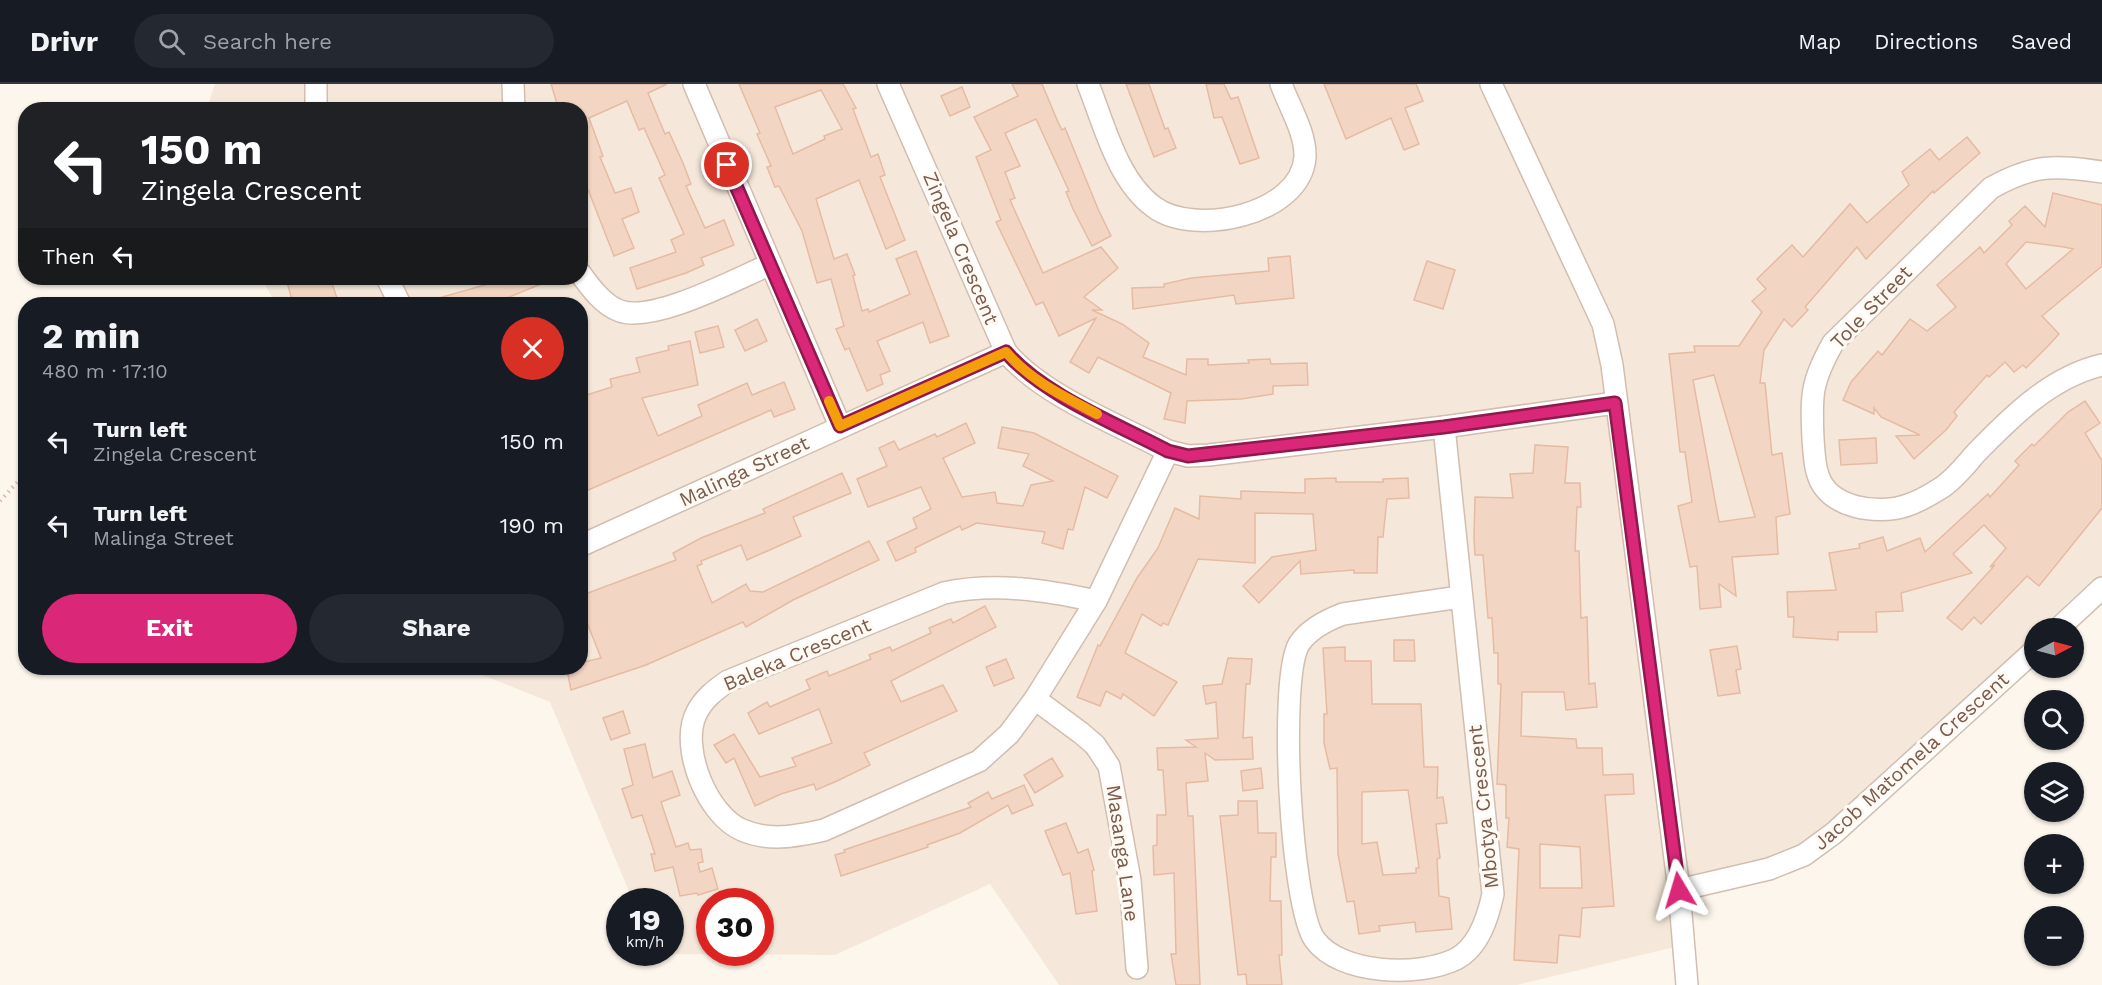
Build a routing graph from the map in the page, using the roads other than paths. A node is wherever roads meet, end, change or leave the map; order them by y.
1 (316, 84) edge
2 (513, 84) edge
3 (694, 84) edge
4 (888, 84) edge
5 (1088, 84) edge
6 (1281, 84) edge
7 (1491, 84) edge
8 (316, 102) edge
9 (514, 102) edge
10 (2102, 172) edge
11 (769, 265) junction
12 (588, 284) edge
13 (1006, 352) junction
14 (2102, 365) edge
15 (1615, 403) junction
16 (840, 426) junction
17 (1444, 427) junction
18 (1168, 451) junction
19 (588, 542) edge
20 (2102, 588) edge
21 (1460, 597) junction
22 (1096, 601) junction
23 (2070, 618) edge
24 (2024, 660) edge
25 (1035, 699) junction
26 (1679, 890) junction
27 (1137, 968) dead end
28 (1687, 985) edge

1 - 8 street
2 - 9 street
3 - 11 street
4 - 13 street, Zingela Crescent
5 - 6 street
7 - 15 street
10 - 14 street, Tole Street
11 - 12 street
11 - 16 street
13 - 16 street, Malinga Street
13 - 18 street, Zingela Crescent
15 - 17 street, Zingela Crescent
15 - 26 street
16 - 19 street, Malinga Street
17 - 18 street, Zingela Crescent
17 - 21 street, Mbotya Crescent
18 - 22 street, Baleka Crescent
20 - 23 street
21 - 21 street, Mbotya Crescent
22 - 25 street, Baleka Crescent
22 - 25 street, Baleka Crescent
24 - 26 street, Jacob Matomela Crescent
25 - 27 street, Masanga Lane
26 - 28 street

